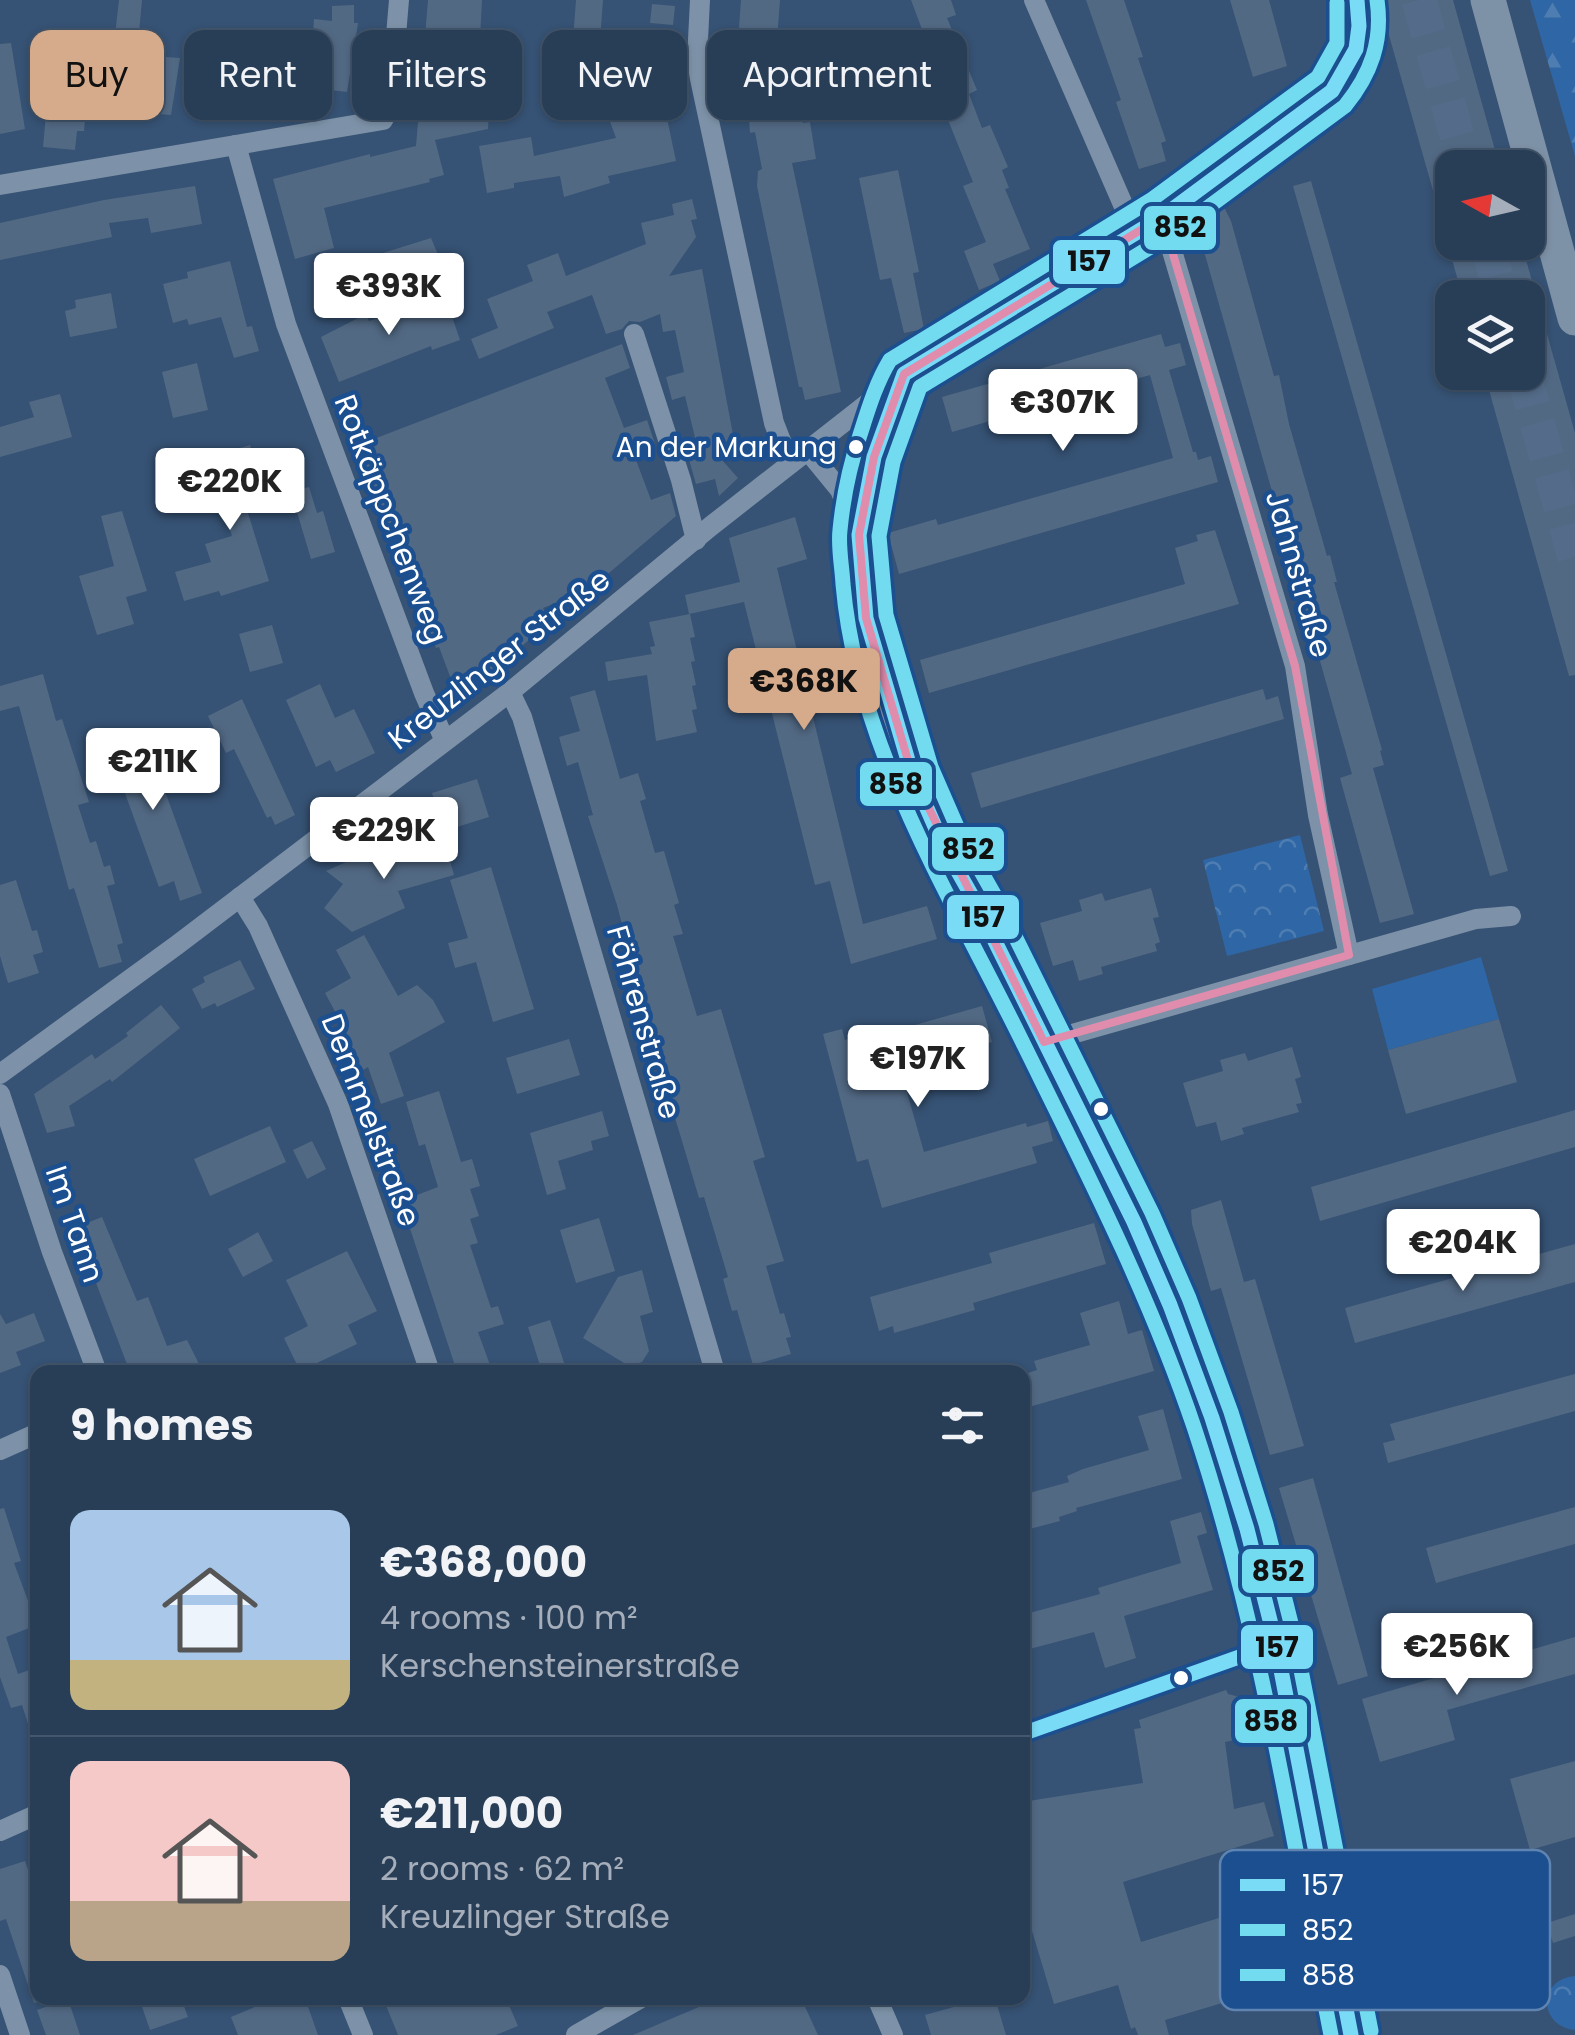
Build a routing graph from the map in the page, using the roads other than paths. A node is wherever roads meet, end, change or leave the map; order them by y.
1 (399, 0) edge
2 (700, 0) edge
3 (1034, 0) edge
4 (1357, 0) edge
5 (1488, 0) edge
6 (236, 145) junction
7 (0, 184) edge
8 (1162, 217) junction
9 (1136, 232) junction
10 (1575, 318) edge
11 (634, 334) dead end
12 (904, 374) junction
13 (808, 451) junction
14 (790, 464) junction
15 (859, 535) junction
16 (696, 540) junction
17 (510, 692) junction
18 (444, 739) junction
19 (240, 897) junction
20 (1511, 916) dead end
21 (1349, 955) junction
22 (1044, 1042) junction
23 (0, 1074) edge
24 (0, 1094) edge
25 (95, 1365) edge
26 (428, 1365) edge
27 (713, 1365) edge
28 (30, 1437) edge
29 (0, 1450) edge
30 (1276, 1644) junction
31 (1030, 1731) edge
32 (30, 1817) edge
33 (0, 1830) edge
34 (1316, 1850) edge
35 (0, 1974) edge
36 (351, 2005) edge
37 (628, 2005) edge
38 (879, 2005) edge
39 (1346, 2010) edge
40 (20, 2035) edge
41 (363, 2035) edge
42 (576, 2035) edge
43 (893, 2035) edge
44 (1351, 2035) edge

1 - 6 street
2 - 14 street
3 - 9 street
4 - 8 street, Kreuzlinger Straße
5 - 10 highway
6 - 7 street
6 - 18 street, Rotkäppchenweg
8 - 9 street, Kreuzlinger Straße
8 - 21 street, Jahnstraße
9 - 12 street, Kreuzlinger Straße
11 - 16 street
12 - 13 street, Kreuzlinger Straße
12 - 15 street
13 - 14 street, Kreuzlinger Straße
13 - 15 street
14 - 16 street, Kreuzlinger Straße
15 - 22 street
16 - 17 street, Kreuzlinger Straße
17 - 18 street, Kreuzlinger Straße
17 - 27 street, Föhrenstraße
18 - 19 street, Kreuzlinger Straße
19 - 23 street, Kreuzlinger Straße
19 - 26 street, Demmelstraße
20 - 21 street
21 - 22 street
22 - 30 street
24 - 25 street, Im Tann
28 - 29 street
30 - 31 street
30 - 34 street
32 - 33 street
35 - 40 street
36 - 41 street
37 - 42 street
38 - 43 street
39 - 44 street

